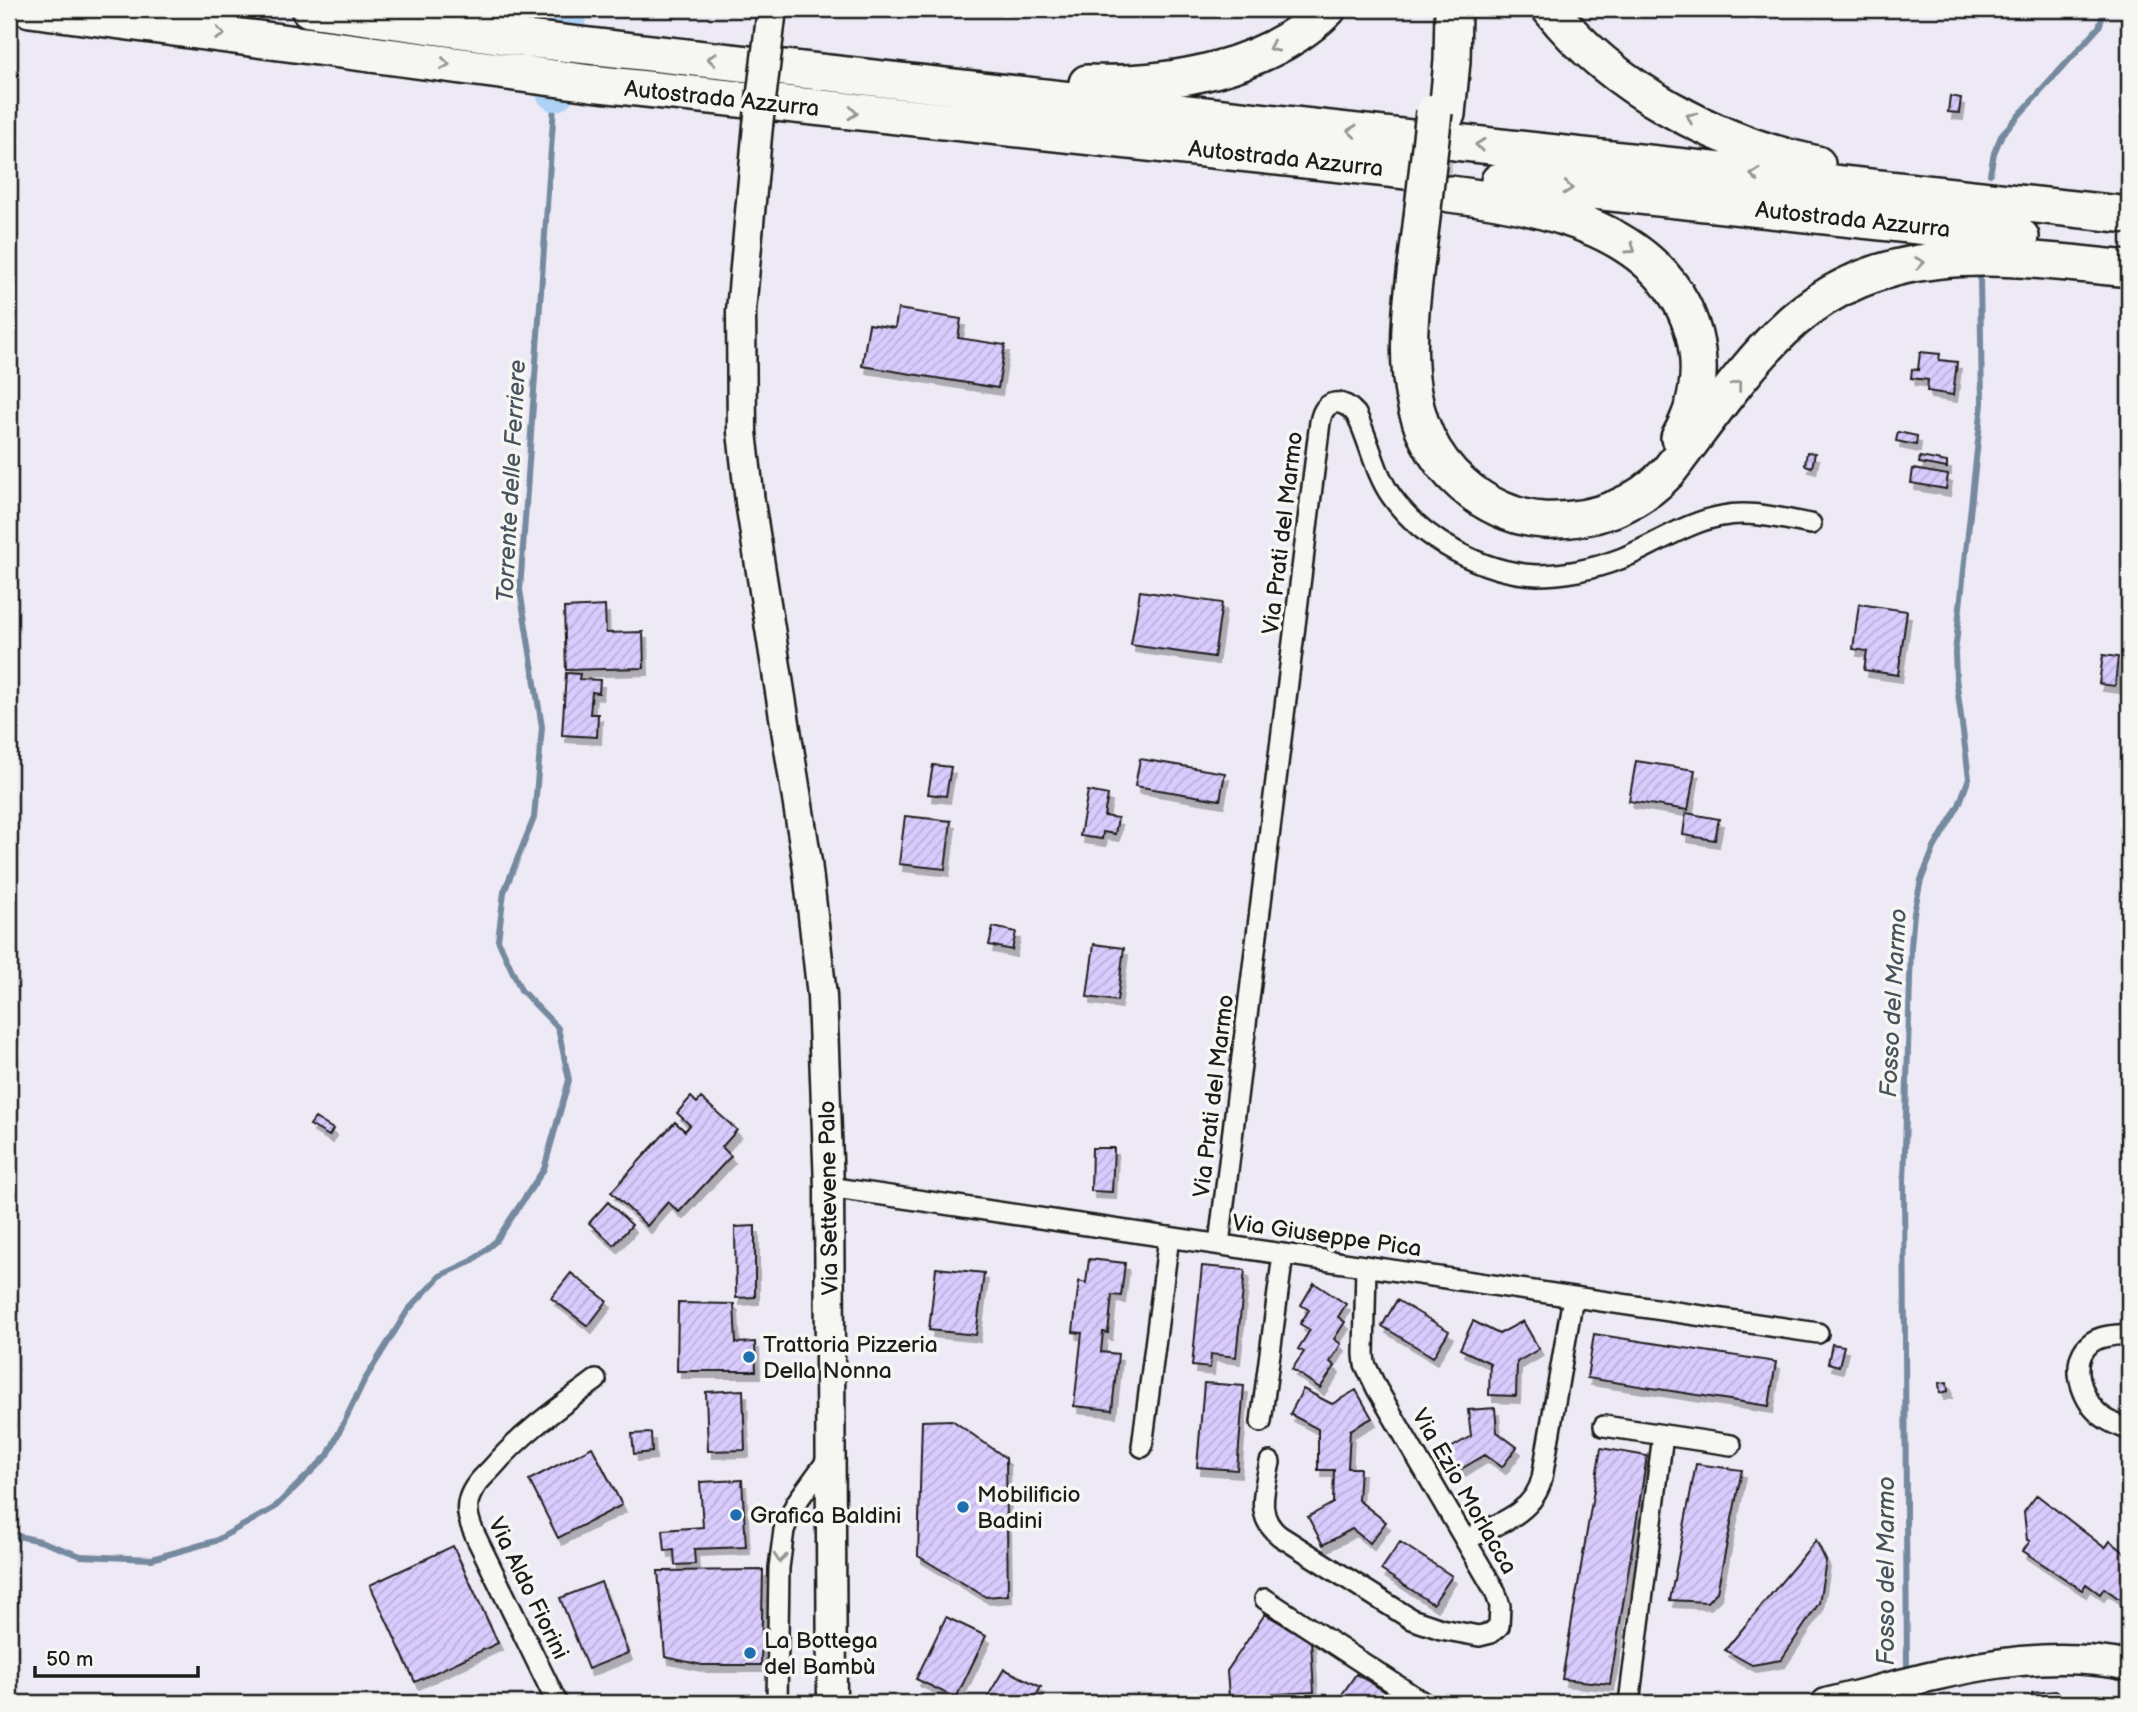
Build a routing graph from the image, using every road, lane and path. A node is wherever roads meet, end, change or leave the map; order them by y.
1 (30, 9) edge
2 (309, 9) edge
3 (772, 9) edge
4 (1328, 9) edge
5 (1441, 9) edge
6 (1453, 9) edge
7 (1550, 9) edge
8 (813, 69) junction
9 (1434, 169) junction
10 (1969, 191) junction
11 (2129, 203) edge
12 (2129, 215) edge
13 (1991, 228) junction
14 (2129, 249) edge
15 (2129, 269) edge
16 (1811, 524) dead end
17 (829, 1187) junction
18 (1169, 1237) junction
19 (1219, 1244) junction
20 (1283, 1254) junction
21 (1366, 1266) junction
22 (1573, 1297) junction
23 (1818, 1333) dead end
24 (2129, 1334) edge
25 (596, 1380) dead end
26 (1261, 1422) dead end
27 (1604, 1426) dead end
28 (2129, 1430) edge
29 (1663, 1435) junction
30 (1731, 1444) dead end
31 (1142, 1447) dead end
32 (831, 1455) junction
33 (1270, 1462) dead end
34 (1465, 1540) junction
35 (1265, 1599) dead end
36 (2129, 1666) edge
37 (837, 1696) edge
38 (557, 1703) edge
39 (777, 1703) edge
40 (1424, 1703) edge
41 (1629, 1703) edge
42 (1826, 1703) edge

1 -> 9 highway, Autostrada Azzurra
8 -> 2 highway, Autostrada Azzurra
3 - 17 main road, Via Settevene Palo, bridge
4 -> 8 highway
5 - 9 highway
6 - 9 highway
10 -> 7 highway
9 -> 8 highway, Autostrada Azzurra
9 -> 9 highway
10 -> 9 highway, Autostrada Azzurra
9 -> 13 highway, Autostrada Azzurra
9 -> 13 highway
10 - 13 highway
11 - 13 highway
12 - 13 highway, Autostrada Azzurra
13 - 14 highway, Autostrada Azzurra
13 - 15 highway
16 - 19 street, Via Prati del Marmo
17 - 18 street, Via Giuseppe Pica
17 - 32 main road, Via Settevene Palo
18 - 19 street, Via Giuseppe Pica
18 - 31 street
19 - 20 street, Via Giuseppe Pica
20 - 21 street, Via Giuseppe Pica
20 - 26 street
21 - 22 street, Via Giuseppe Pica
21 - 34 street, Via Ezio Morlacca
22 - 23 street, Via Giuseppe Pica
22 - 34 street
24 - 28 street
25 - 38 street, Via Aldo Fiorini
27 - 29 street
29 - 30 street
29 - 41 street
32 - 37 main road, Via Settevene Palo
32 -> 39 street
33 - 34 street, Via Ezio Morlacca
35 - 40 street
36 - 42 main road

